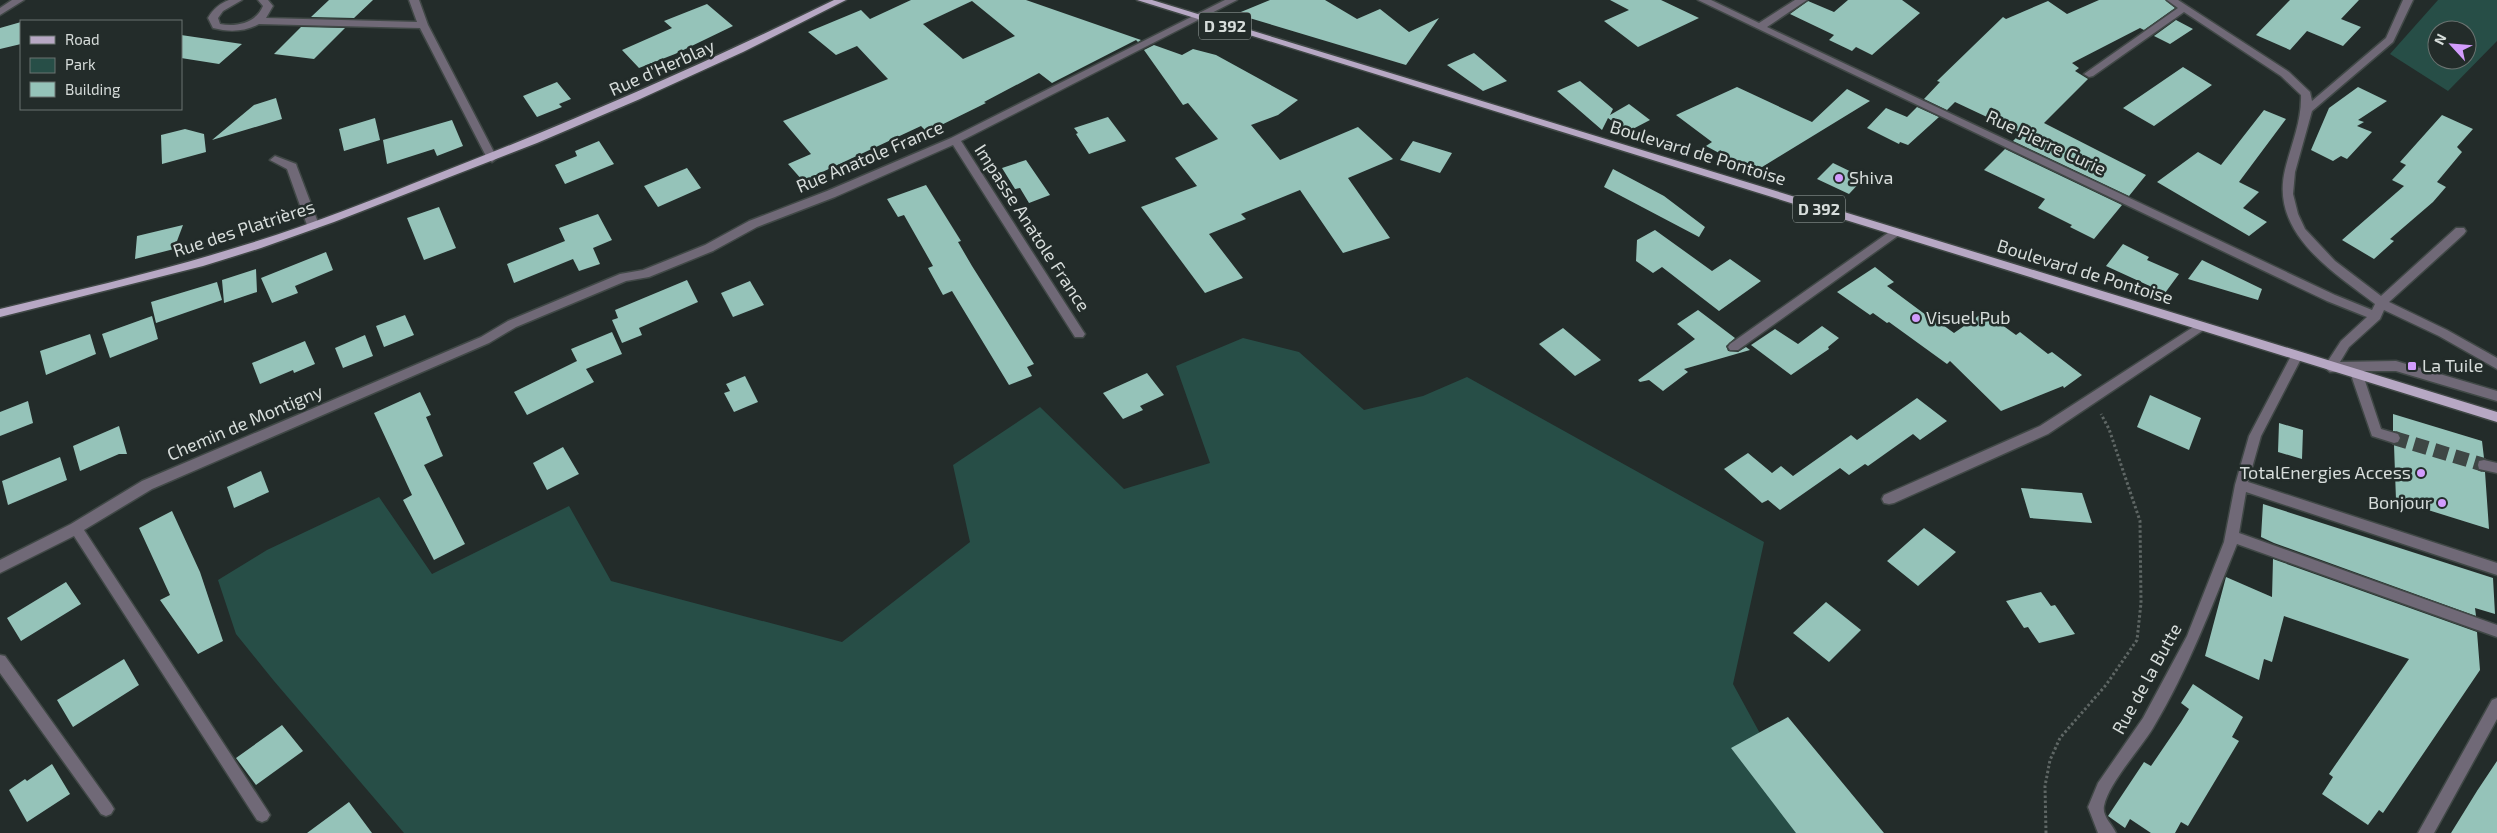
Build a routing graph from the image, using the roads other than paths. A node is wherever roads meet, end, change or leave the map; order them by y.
1 (19, 0) edge
2 (237, 0) edge
3 (263, 0) edge
4 (414, 0) edge
5 (841, 0) edge
6 (1142, 0) edge
7 (1232, 0) edge
8 (1703, 0) edge
9 (1802, 0) edge
10 (2172, 0) edge
11 (2408, 0) edge
12 (2184, 8) junction
13 (0, 12) edge
14 (1198, 18) junction
15 (256, 21) junction
16 (423, 25) junction
17 (1760, 27) junction
18 (2089, 74) dead end
19 (2307, 110) junction
20 (955, 140) junction
21 (492, 158) junction
22 (275, 160) dead end
23 (312, 225) junction
24 (2460, 231) dead end
25 (1895, 232) junction
26 (2381, 302) junction
27 (0, 313) edge
28 (2376, 316) junction
29 (512, 324) joint
30 (2201, 326) junction
31 (1079, 334) dead end
32 (1734, 347) dead end
33 (2296, 357) junction
34 (2497, 364) edge
35 (2330, 367) junction
36 (2358, 375) junction
37 (2497, 396) edge
38 (2497, 417) edge
39 (2394, 438) tunnel mouth
40 (2241, 485) junction
41 (1889, 499) dead end
42 (76, 528) junction
43 (2232, 536) junction
44 (0, 568) edge
45 (2497, 569) edge
46 (2497, 631) edge
47 (0, 661) edge
48 (2497, 705) edge
49 (106, 809) dead end
50 (262, 815) dead end
51 (2108, 833) edge
52 (2426, 833) edge

1 - 13 street
2 - 15 street
3 - 15 street
4 - 16 street
5 - 21 main road, Rue d'Herblay
6 - 14 main road, Boulevard de Pontoise / D 392
7 - 14 street, Rue Anatole France
8 - 17 street, Rue Pierre Curie
9 - 17 street
10 - 12 street
11 - 19 street
12 - 18 street
12 - 19 street
14 - 20 street, Rue Anatole France
14 - 25 main road, Boulevard de Pontoise / D 392
15 - 16 street
16 - 21 street
17 - 28 street, Rue Pierre Curie
19 - 26 street
20 - 29 street, Rue Anatole France
20 - 31 street, Impasse Anatole France
21 - 23 main road, Rue des Platrières
22 - 23 street
23 - 27 main road, Rue des Platrières
24 - 26 street
25 - 30 main road, Boulevard de Pontoise / D 392
25 - 32 street
26 - 28 street
26 - 34 street
28 - 35 street
29 - 42 street, Chemin de Montigny
30 - 33 main road, Boulevard de Pontoise / D 392
30 - 41 street
33 - 35 main road, Boulevard de Pontoise / D 392
33 - 40 street, Rue de la Butte
35 - 36 main road, Boulevard de Pontoise / D 392
35 - 37 street, Boulevard de Pontoise
36 - 38 main road, Boulevard de Pontoise / D 392
36 - 39 street
40 - 43 street, Rue de la Butte
40 - 45 street
42 - 44 street, Chemin de Montigny
42 - 50 street
43 - 46 street
43 - 51 street, Rue de la Butte
47 - 49 street
48 - 52 street

